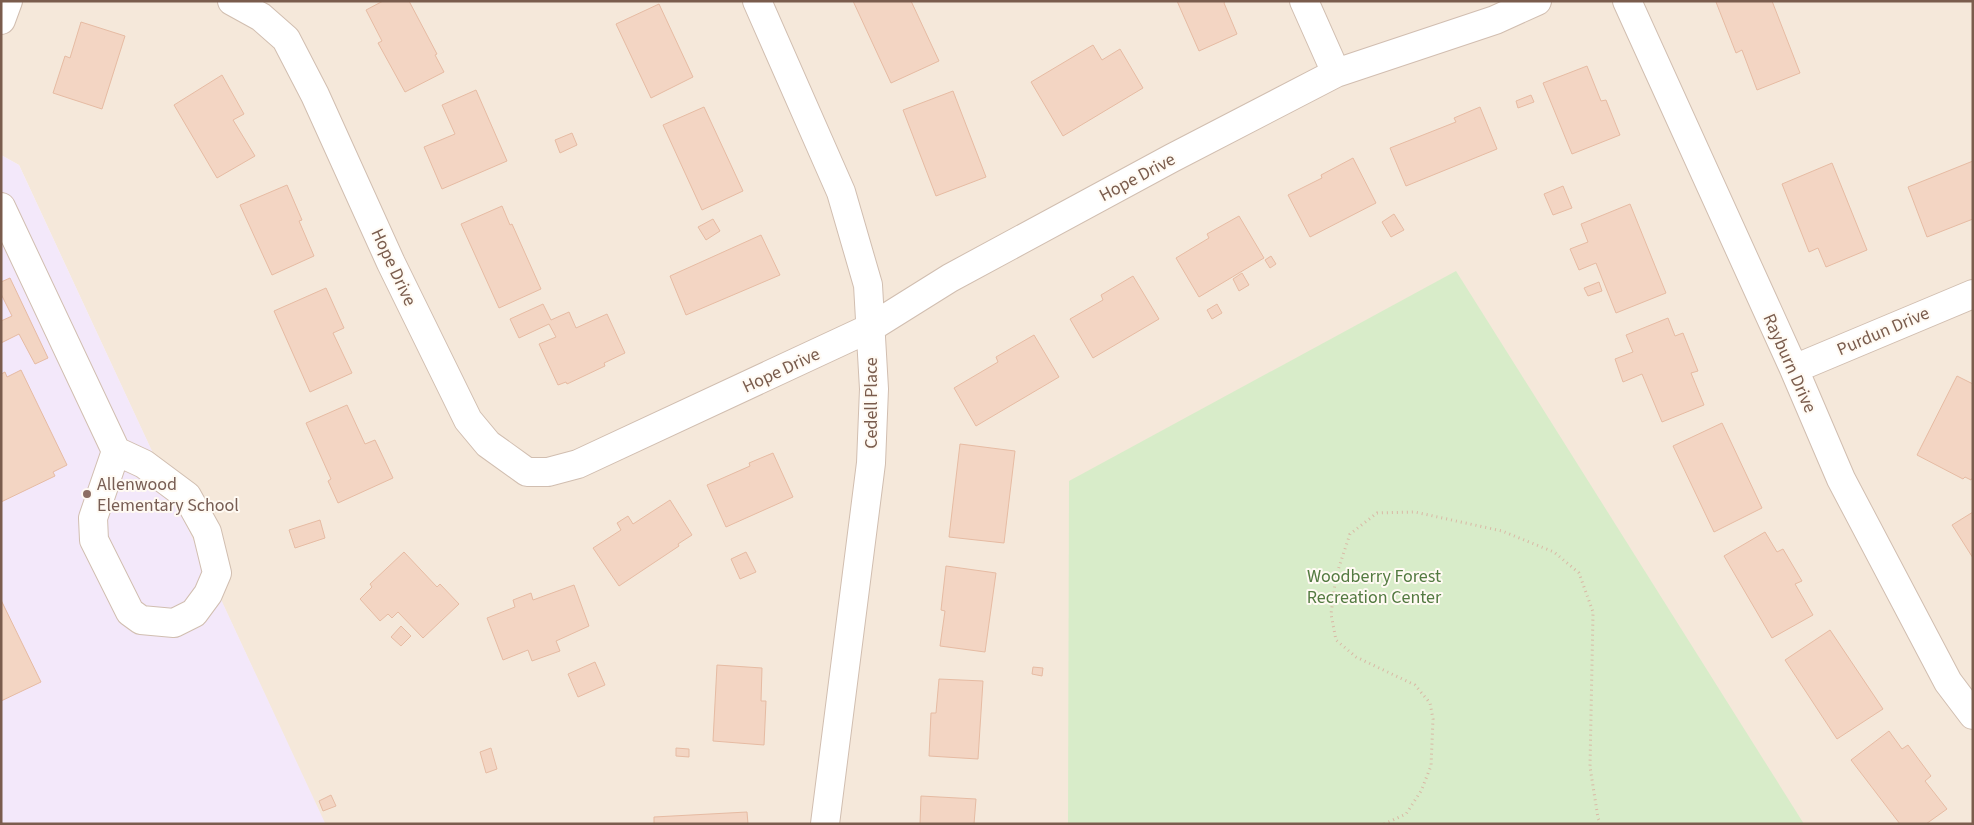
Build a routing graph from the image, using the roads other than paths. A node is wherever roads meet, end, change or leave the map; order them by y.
1 (8, 1) edge
2 (232, 1) edge
3 (757, 1) edge
4 (1304, 1) edge
5 (1537, 1) edge
6 (1627, 1) edge
7 (1, 20) edge
8 (1336, 74) junction
9 (1, 207) edge
10 (1973, 294) edge
11 (870, 328) junction
12 (1794, 369) junction
13 (116, 451) junction
14 (1973, 715) edge
15 (825, 824) edge

1 - 7 street
2 - 11 street, Hope Drive
3 - 11 street, Cedell Place
4 - 8 street
5 - 8 street, Hope Drive
6 - 12 street, Rayburn Drive
8 - 11 street, Hope Drive
9 - 13 street
10 - 12 street, Purdun Drive
11 - 15 street, Cedell Place
12 - 14 street, Rayburn Drive
13 - 13 street

